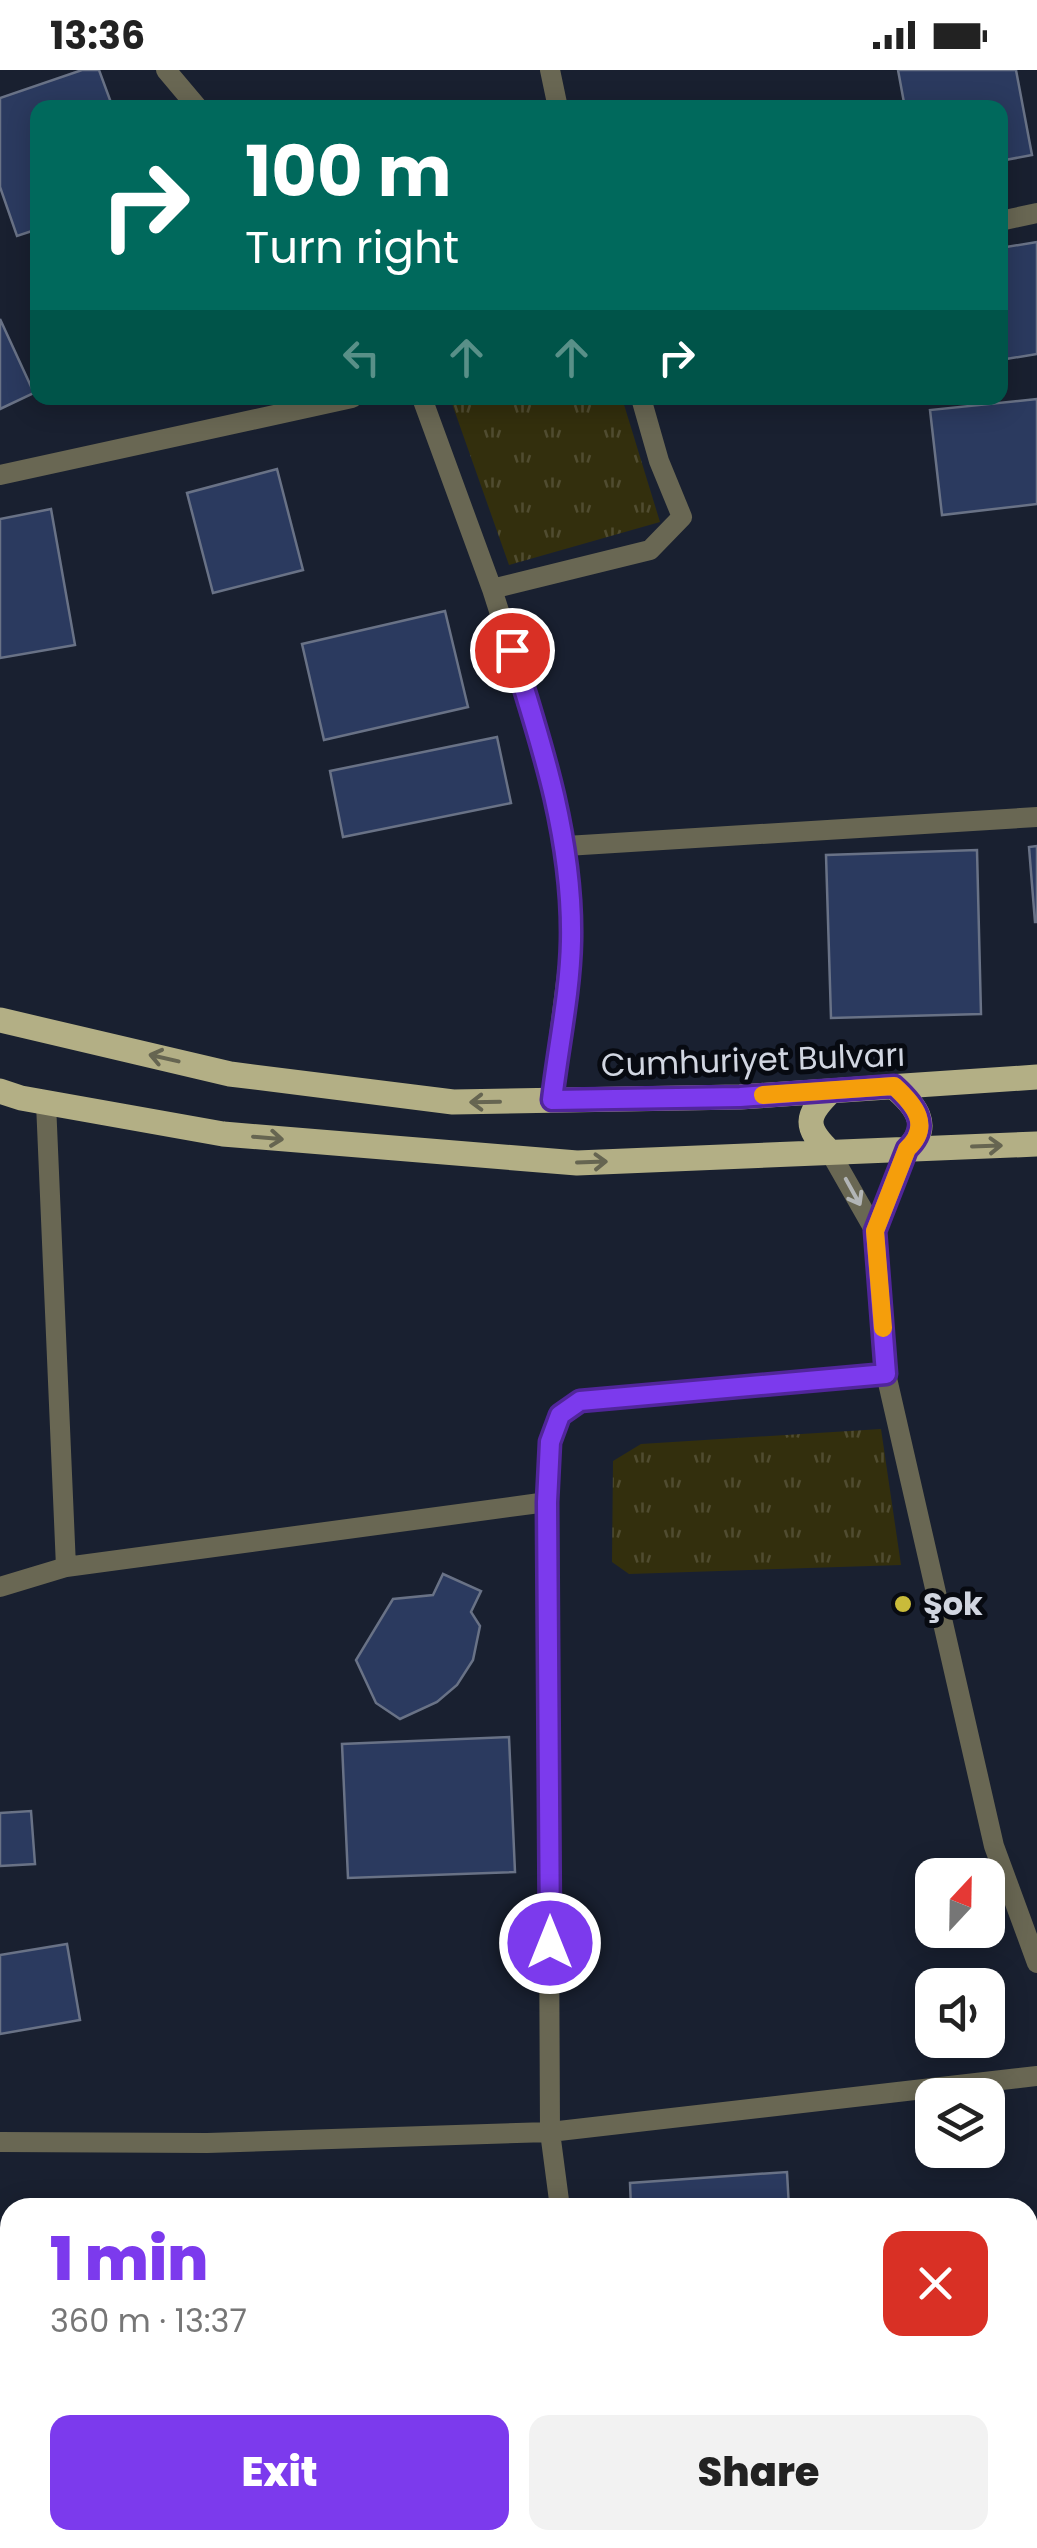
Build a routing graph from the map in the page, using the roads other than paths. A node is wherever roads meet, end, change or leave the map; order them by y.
1 (166, 70) edge
2 (550, 70) edge
3 (191, 100) edge
4 (556, 100) edge
5 (1037, 213) edge
6 (1008, 220) edge
7 (320, 405) edge
8 (425, 405) edge
9 (642, 405) edge
10 (0, 476) edge
11 (492, 590) junction
12 (1037, 817) edge
13 (566, 846) junction
14 (0, 1020) edge
15 (1037, 1077) edge
16 (894, 1086) junction
17 (0, 1091) edge
18 (830, 1091) junction
19 (552, 1100) junction
20 (46, 1103) junction
21 (1037, 1144) edge
22 (907, 1149) junction
23 (830, 1152) junction
24 (875, 1231) junction
25 (886, 1374) junction
26 (547, 1502) junction
27 (66, 1567) junction
28 (0, 1587) edge
29 (1037, 1963) edge
30 (1037, 2076) edge
31 (550, 2132) junction
32 (0, 2142) edge
33 (559, 2198) edge

1 - 3 street
2 - 4 street
5 - 6 street
7 - 10 street
8 - 11 street
9 - 11 street
11 - 13 street
12 - 13 street
13 - 19 street
19 -> 14 main road, Cumhuriyet Bulvarı
15 - 16 main road, Cumhuriyet Bulvarı
16 - 18 main road, Cumhuriyet Bulvarı
16 - 22 main road
17 - 20 main road
18 - 19 main road, Cumhuriyet Bulvarı
18 - 23 main road
20 -> 23 main road
20 - 27 street
22 -> 21 main road
22 - 23 main road
22 - 24 street
23 -> 24 street
24 - 25 street
25 - 26 street
25 - 29 street
26 - 27 street
26 - 31 street
27 - 28 street
30 - 31 street
31 - 32 street
31 - 33 street

